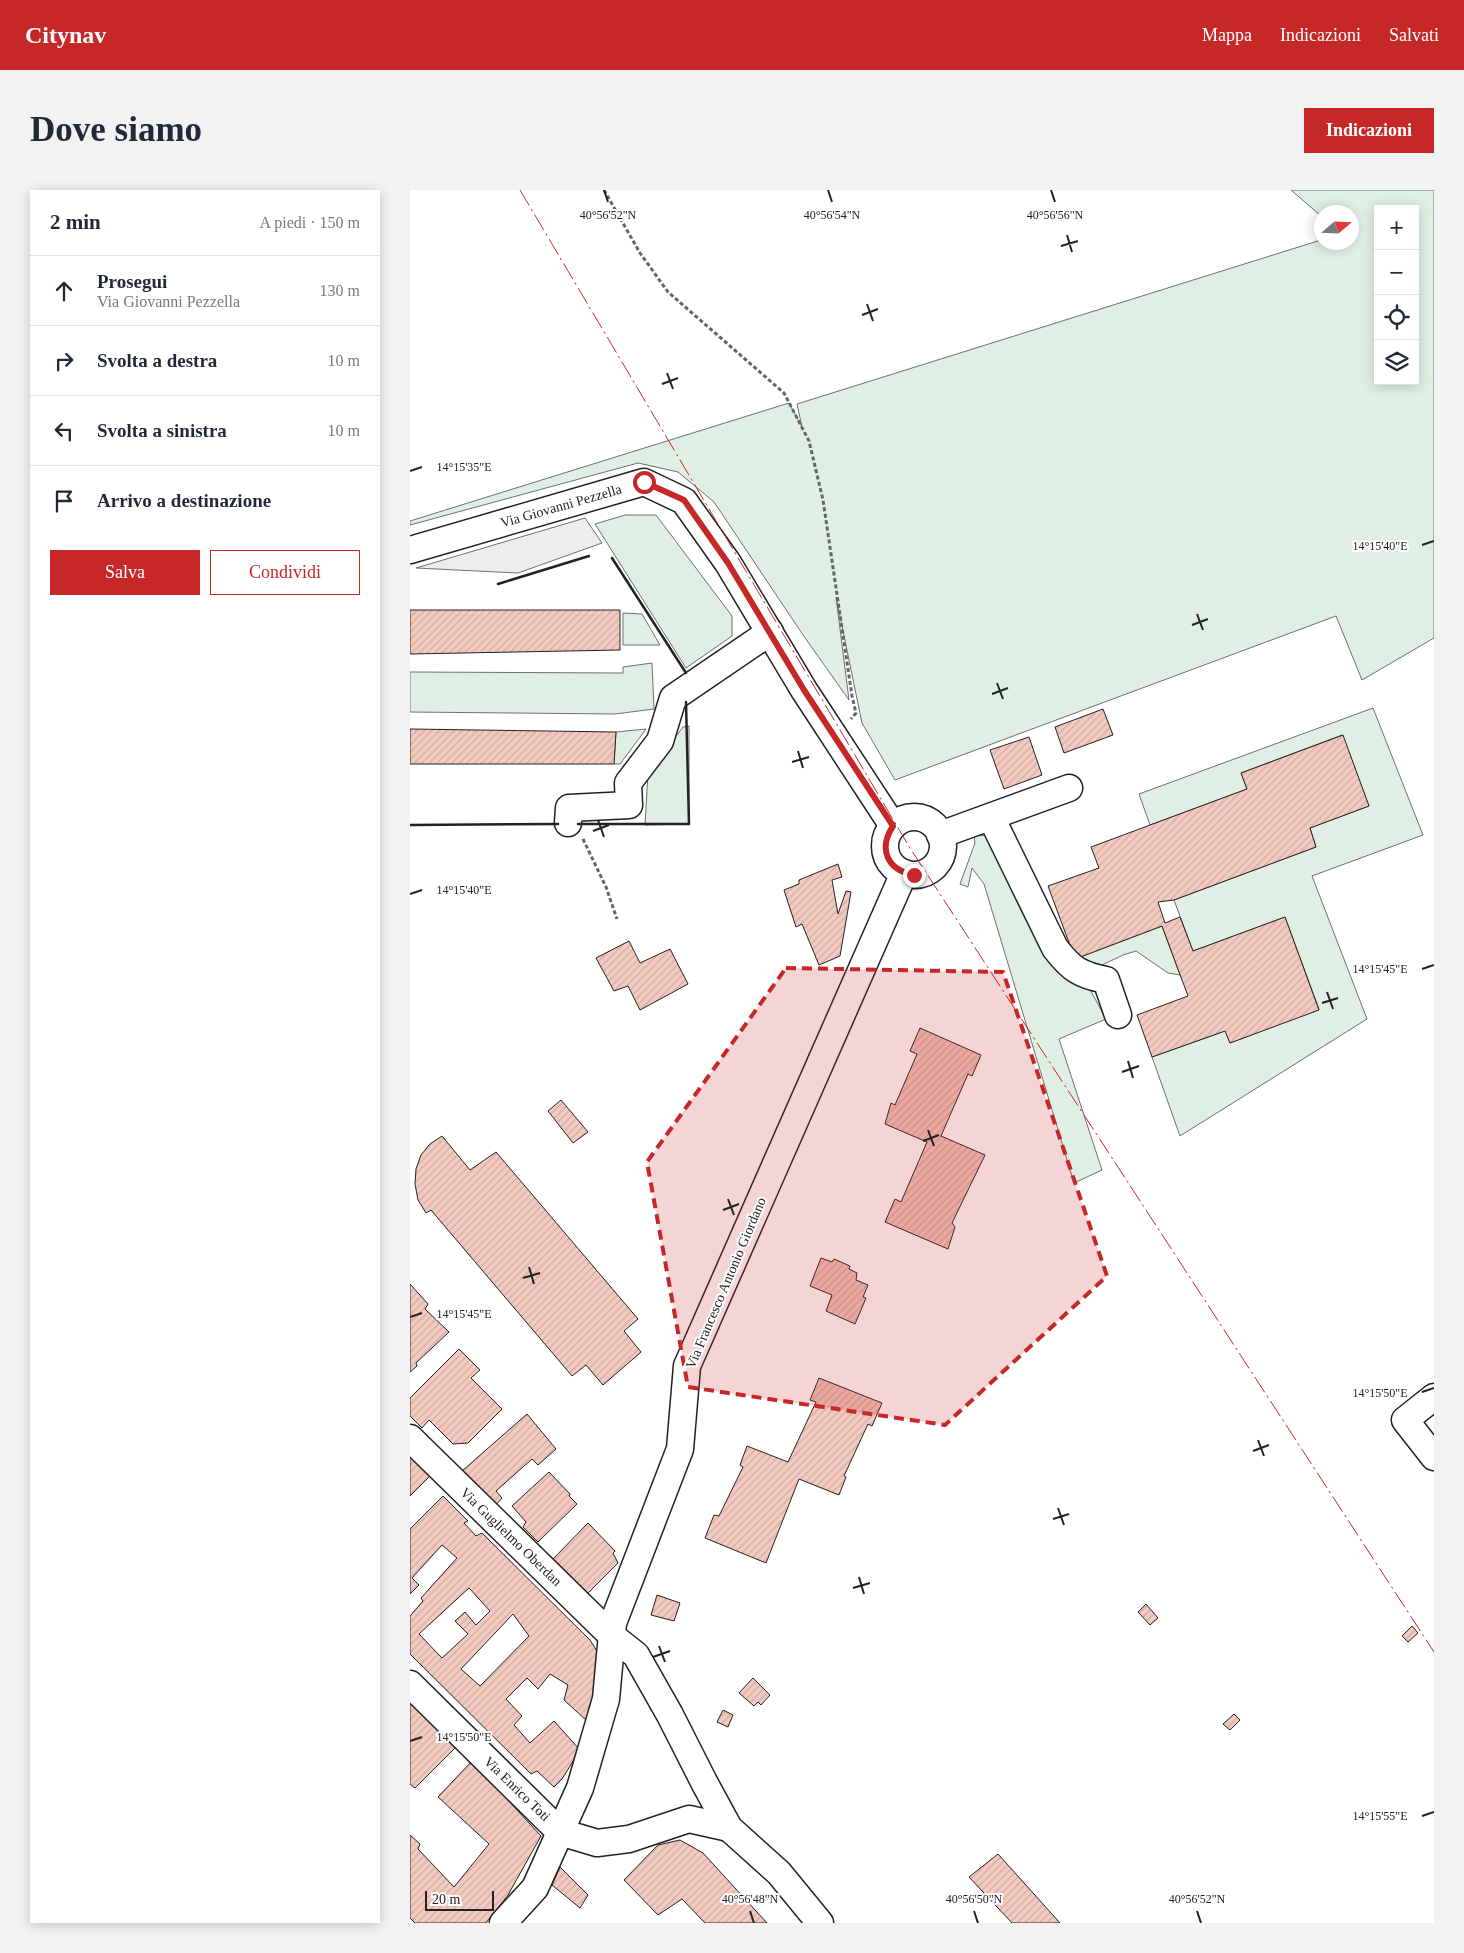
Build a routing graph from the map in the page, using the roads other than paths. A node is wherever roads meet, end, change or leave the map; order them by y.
1 (410, 550) edge
2 (770, 632) junction
3 (1069, 788) dead end
4 (992, 817) junction
5 (568, 823) road end
6 (893, 826) junction
7 (940, 835) junction
8 (904, 873) junction
9 (1118, 1016) dead end
10 (1434, 1397) edge
11 (410, 1438) edge
12 (1434, 1457) edge
13 (612, 1636) junction
14 (410, 1684) edge
15 (706, 1786) junction
16 (689, 1819) junction
17 (729, 1828) junction
18 (560, 1832) junction
19 (503, 1923) edge
20 (820, 1923) edge

1 - 2 street, Via Giovanni Pezzella
2 - 5 street
2 - 6 street, Via Giovanni Pezzella
3 - 4 street
4 - 7 street
4 - 9 street
6 - 7 street
6 - 8 street
7 - 8 street
8 - 13 street, Via Francesco Antonio Giordano
10 - 12 street
11 - 13 street, Via Guglielmo Oberdan
13 - 15 street, Via Guglielmo Oberdan
13 - 18 street, Via Francesco Antonio Giordano
14 - 18 street, Via Enrico Toti
15 - 16 street
15 - 17 street, Via Guglielmo Oberdan
16 - 17 street
16 - 18 street
17 - 20 street
18 - 19 street, Via Francesco Antonio Giordano

